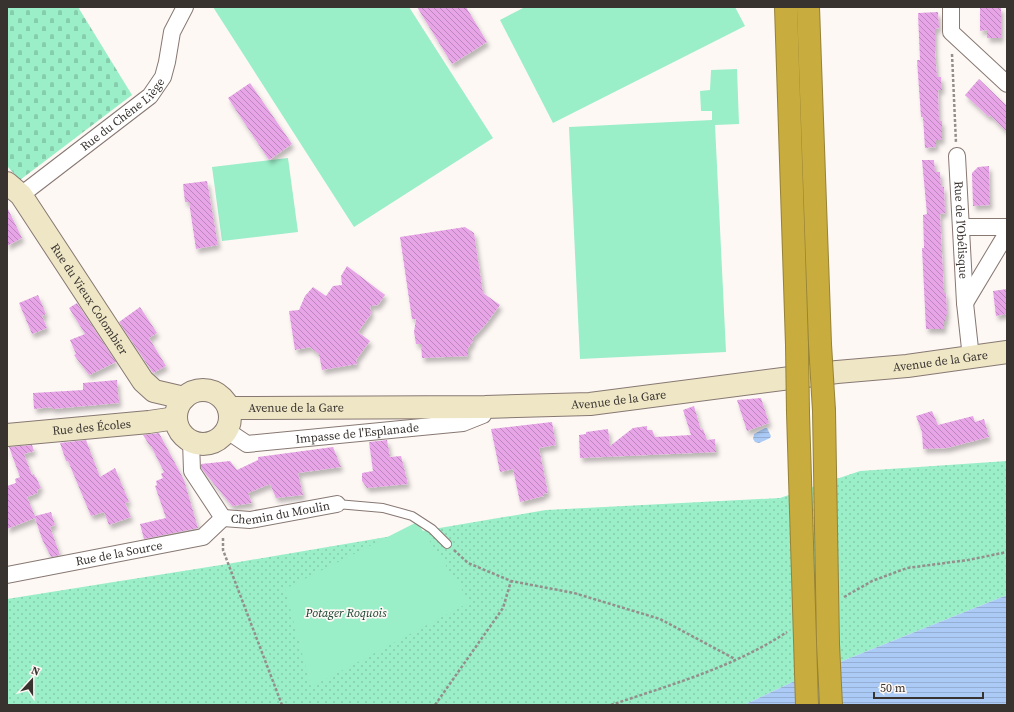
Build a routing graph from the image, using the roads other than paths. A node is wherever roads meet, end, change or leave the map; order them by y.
1 (185, 7) edge
2 (786, 7) edge
3 (808, 7) edge
4 (951, 7) edge
5 (1007, 84) edge
6 (957, 156) road end
7 (14, 189) edge
8 (961, 227) junction
9 (1007, 227) edge
10 (1007, 233) edge
11 (966, 303) junction
12 (1007, 352) edge
13 (971, 358) junction
14 (485, 407) junction
15 (180, 408) junction
16 (229, 408) junction
17 (226, 430) junction
18 (7, 435) edge
19 (191, 441) junction
20 (337, 504) joint
21 (223, 518) junction
22 (447, 544) road end
23 (7, 575) edge
24 (807, 705) edge
25 (831, 705) edge

1 - 7 street, Rue du Chêne Liège
2 - 24 highway, bridge
3 - 25 highway, bridge
4 - 5 street
6 - 8 street, Rue de l'Obélisque
7 - 15 street, Rue du Vieux Colombier
8 - 9 street
8 - 11 street, Rue de l'Obélisque
10 - 11 street, Rue de l'Obélisque
11 - 13 street, Rue de l'Obélisque
12 - 13 street, Avenue de la Gare
13 - 14 street, Avenue de la Gare
14 - 16 street, Avenue de la Gare
14 - 17 street, Impasse de l'Esplanade
15 - 16 street
15 - 18 street, Rue des Écoles
15 - 19 street
16 - 17 street
17 - 19 street
19 - 21 street
20 - 21 street, Chemin du Moulin
20 - 22 lane
21 - 23 street, Rue de la Source

